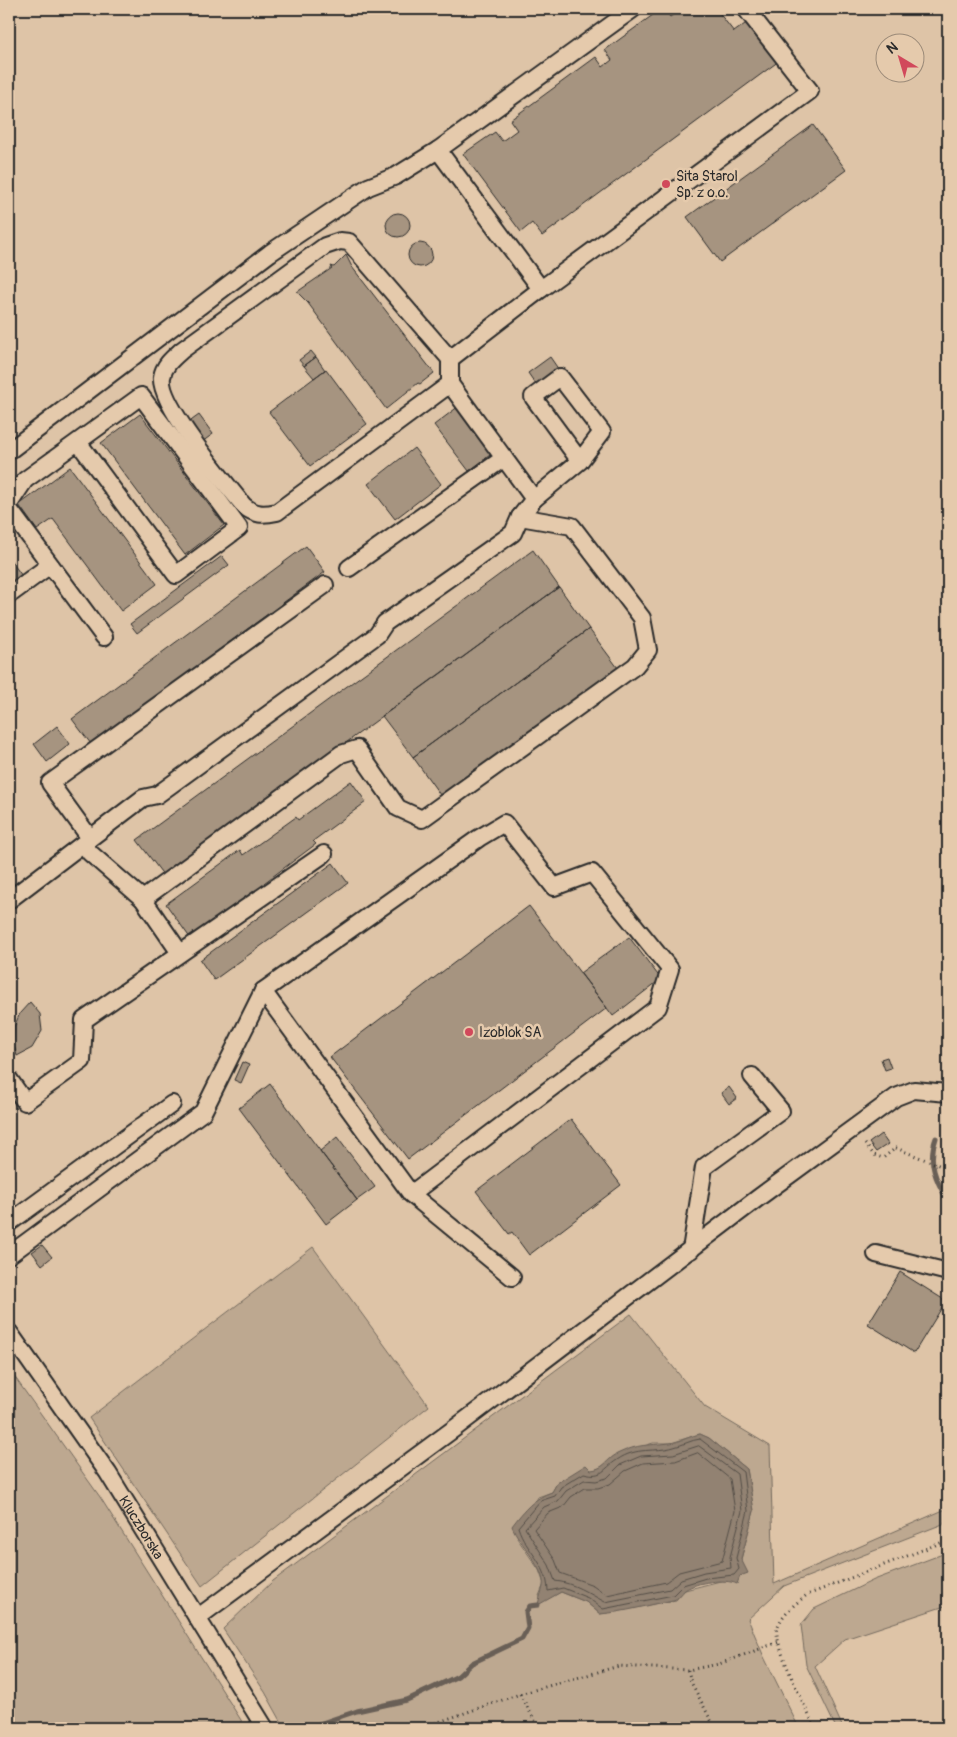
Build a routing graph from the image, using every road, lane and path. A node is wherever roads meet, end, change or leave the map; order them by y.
1 (633, 9) edge
2 (746, 9) edge
3 (438, 150) junction
4 (541, 289) junction
5 (450, 359) junction
6 (450, 384) junction
7 (78, 442) junction
8 (9, 451) edge
9 (504, 458) junction
10 (580, 462) junction
11 (534, 499) junction
12 (9, 504) edge
13 (9, 509) edge
14 (520, 517) junction
15 (50, 565) junction
16 (350, 568) dead end
17 (325, 585) dead end
18 (9, 595) edge
19 (104, 637) dead end
20 (87, 841) junction
21 (324, 854) dead end
22 (143, 899) junction
23 (9, 900) edge
24 (180, 953) junction
25 (263, 992) junction
26 (752, 1076) dead end
27 (9, 1080) edge
28 (948, 1093) edge
29 (172, 1104) dead end
30 (865, 1144) dead end
31 (948, 1173) edge
32 (411, 1194) junction
33 (9, 1223) edge
34 (691, 1250) junction
35 (876, 1254) dead end
36 (9, 1256) edge
37 (948, 1272) edge
38 (512, 1277) dead end
39 (9, 1332) edge
40 (948, 1540) edge
41 (197, 1618) junction
42 (779, 1642) junction
43 (688, 1670) junction
44 (520, 1694) junction
45 (265, 1728) edge
46 (421, 1728) edge
47 (539, 1728) edge
48 (715, 1728) edge
49 (815, 1728) edge

1 - 3 street
2 - 4 street
3 - 4 street
3 - 8 street
4 - 5 street
5 - 6 street
5 - 6 street
6 - 9 street
7 - 7 street
7 - 12 street
9 - 11 street
9 - 16 street
10 - 10 street
10 - 11 street
11 - 14 street
13 - 15 street
14 - 20 street
14 - 22 street
15 - 18 street
15 - 19 street
17 - 20 street
20 - 22 street
20 - 23 street
21 - 24 street
22 - 24 street
24 - 27 street
25 - 32 street
25 - 32 street
25 - 36 street
26 - 34 street
28 - 34 street
29 - 33 street
30 - 31 path
32 - 38 street
34 - 41 street
35 - 37 street
39 - 41 street, Kluczborska
40 - 42 path
41 - 45 street, Kluczborska
42 - 43 path
42 - 49 path
43 - 44 path
43 - 48 path
44 - 46 path
44 - 47 path

